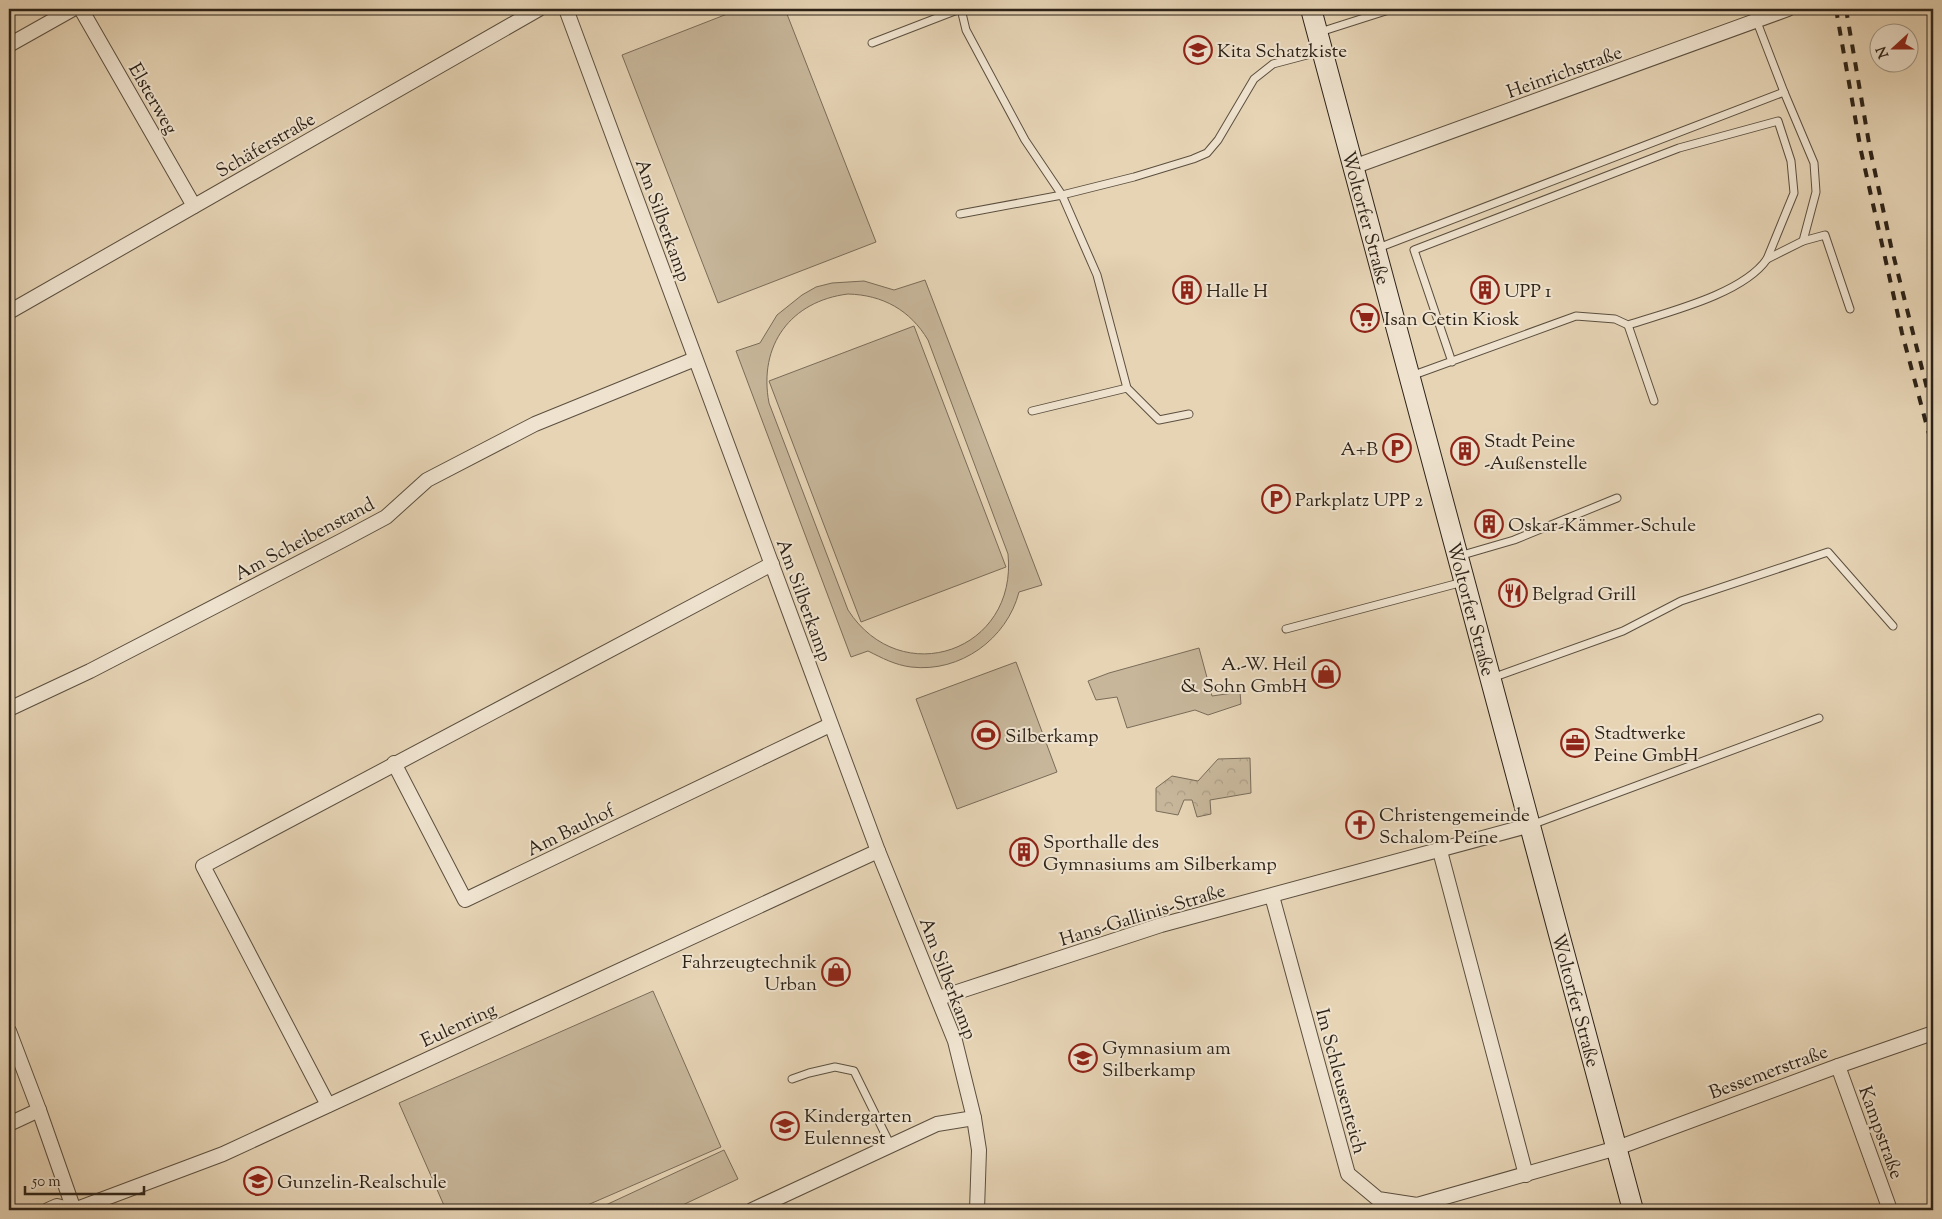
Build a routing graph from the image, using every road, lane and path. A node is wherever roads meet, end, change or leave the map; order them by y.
1 (73, 9) edge
2 (81, 9) edge
3 (539, 9) edge
4 (566, 9) edge
5 (961, 9) edge
6 (1311, 9) edge
7 (1392, 9) edge
8 (1788, 9) edge
9 (1757, 22) junction
10 (1320, 42) junction
11 (872, 43) dead end
12 (9, 45) edge
13 (1784, 92) junction
14 (1352, 167) junction
15 (1062, 195) junction
16 (194, 206) junction
17 (960, 214) dead end
18 (1803, 242) junction
19 (1376, 248) junction
20 (1767, 260) junction
21 (1850, 309) dead end
22 (9, 312) edge
23 (1628, 325) junction
24 (696, 359) junction
25 (1452, 362) junction
26 (1410, 376) junction
27 (1127, 388) junction
28 (1654, 401) dead end
29 (1032, 411) dead end
30 (1189, 414) dead end
31 (1617, 498) dead end
32 (1459, 556) junction
33 (772, 564) junction
34 (1466, 582) junction
35 (1894, 626) dead end
36 (1286, 628) dead end
37 (1492, 678) junction
38 (9, 709) edge
39 (1819, 718) dead end
40 (830, 725) junction
41 (394, 764) junction
42 (1531, 826) junction
43 (878, 851) junction
44 (1440, 851) junction
45 (1272, 896) junction
46 (939, 998) junction
47 (9, 1031) edge
48 (1933, 1033) edge
49 (1838, 1066) junction
50 (792, 1079) dead end
51 (328, 1105) junction
52 (39, 1110) junction
53 (974, 1118) junction
54 (9, 1124) edge
55 (891, 1146) junction
56 (1617, 1148) junction
57 (1526, 1175) junction
58 (48, 1210) edge
59 (74, 1210) edge
60 (752, 1210) edge
61 (977, 1210) edge
62 (1633, 1210) edge
63 (1890, 1210) edge

1 - 12 street
2 - 16 street, Elsterweg
3 - 16 street, Schäferstraße
4 - 24 street, Am Silberkamp
5 - 11 lane
5 - 15 lane
6 - 10 street, Woltorfer Straße
7 - 10 lane
8 - 9 street, Heinrichstraße
9 - 13 lane
9 - 14 street, Heinrichstraße
10 - 14 street, Woltorfer Straße
10 - 15 lane
13 - 18 lane
13 - 19 lane
14 - 19 street, Woltorfer Straße
15 - 17 lane
15 - 27 lane
16 - 22 street, Schäferstraße
18 - 20 lane
18 - 21 lane
19 - 26 street, Woltorfer Straße
20 - 23 lane
20 - 25 lane
23 - 25 lane
23 - 28 lane
24 - 33 street, Am Silberkamp
24 - 38 street, Am Scheibenstand
25 - 26 lane
26 - 32 street, Woltorfer Straße
27 - 29 lane
27 - 30 lane
31 - 32 lane
32 - 34 street, Woltorfer Straße
33 - 40 street, Am Silberkamp
33 - 41 street
34 - 36 lane
34 - 37 street, Woltorfer Straße
35 - 37 lane
37 - 42 street, Woltorfer Straße
39 - 42 lane
40 - 41 street, Am Bauhof
40 - 43 street, Am Silberkamp
41 - 51 street
42 - 44 street, Hans-Gallinis-Straße
42 - 56 street, Woltorfer Straße
43 - 46 street, Am Silberkamp
43 - 51 street, Eulenring
44 - 45 street, Hans-Gallinis-Straße
44 - 57 street
45 - 46 street, Hans-Gallinis-Straße
45 - 57 street, Im Schleusenteich
46 - 53 street, Am Silberkamp
47 - 52 street
48 - 49 street, Bessemerstraße
49 - 56 street, Bessemerstraße
49 - 63 street, Kampstraße
50 - 55 lane
51 - 59 street, Eulenring
52 - 54 street
52 - 59 street
53 - 55 street
53 - 61 street, Am Silberkamp
55 - 60 street
56 - 57 street, Im Schleusenteich
56 - 62 street, Woltorfer Straße
58 - 59 street, Eulenring

